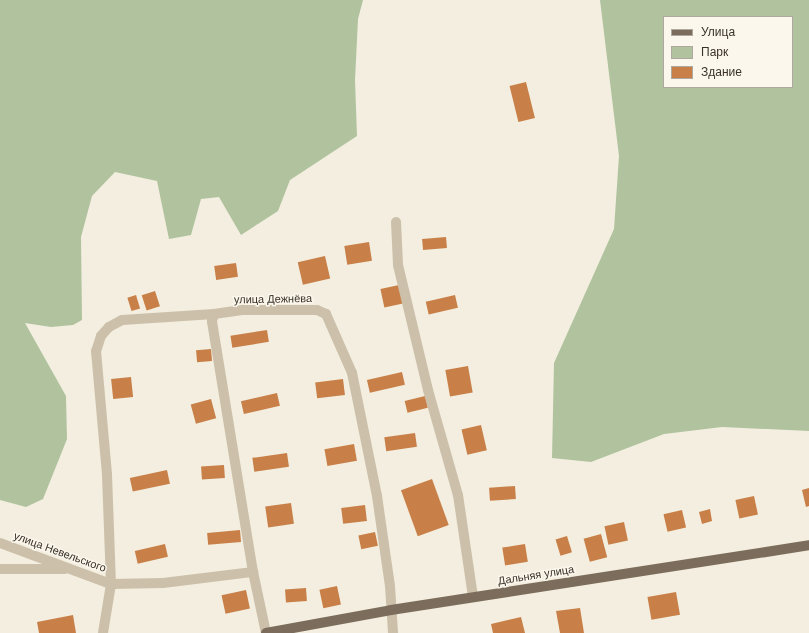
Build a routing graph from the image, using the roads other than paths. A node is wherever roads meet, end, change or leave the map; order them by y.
1 (396, 222) dead end
2 (214, 314) junction
3 (0, 543) edge
4 (809, 545) edge
5 (0, 569) edge
6 (73, 569) junction
7 (253, 572) junction
8 (111, 584) junction
9 (473, 597) junction
10 (392, 610) junction
11 (102, 633) edge
12 (266, 633) edge
13 (393, 633) edge

1 - 9 street
2 - 7 street
2 - 8 street, улица Дежнёва
2 - 10 street, улица Дежнёва
3 - 6 street, улица Невельского
4 - 9 main road, Дальняя улица
5 - 6 street
6 - 8 street, улица Невельского
7 - 8 street
7 - 12 street
8 - 11 street, улица Дежнёва
9 - 10 main road, Дальняя улица
10 - 12 main road, Дальняя улица
10 - 13 street, улица Дежнёва

